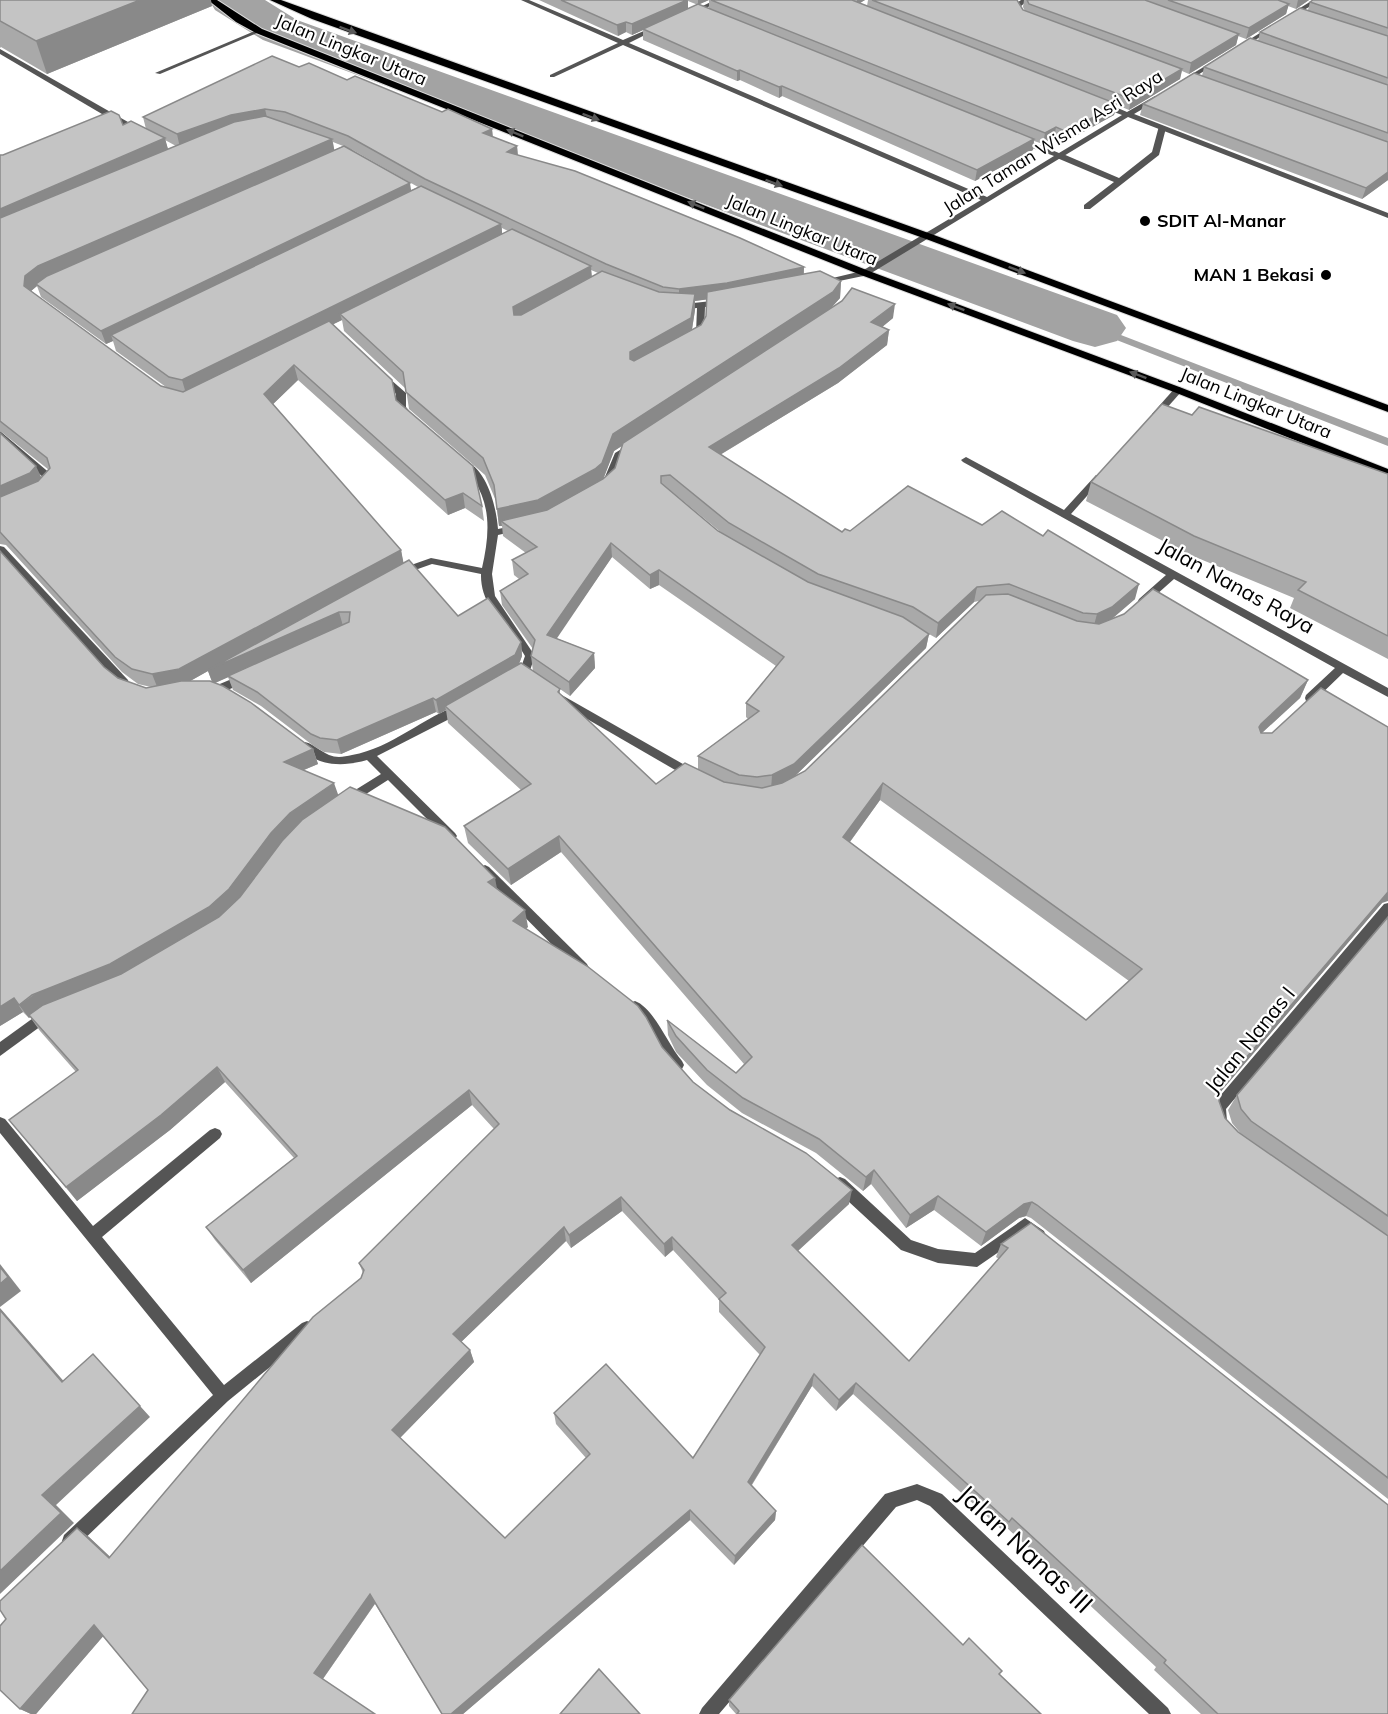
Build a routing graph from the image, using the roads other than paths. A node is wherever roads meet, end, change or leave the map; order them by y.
1 (212, 0) edge
2 (274, 0) edge
3 (524, 0) edge
4 (720, 0) edge
5 (1025, 0) edge
6 (1318, 0) edge
7 (689, 10) edge
8 (698, 10) junction
9 (1286, 10) edge
10 (1296, 13) junction
11 (709, 14) edge
12 (1306, 16) edge
13 (1286, 19) edge
14 (1035, 21) edge
15 (666, 24) edge
16 (1276, 25) edge
17 (259, 31) junction
18 (1235, 39) edge
19 (622, 43) junction
20 (1246, 44) junction
21 (1257, 47) edge
22 (0, 51) edge
23 (158, 73) dead end
24 (1176, 75) edge
25 (552, 76) dead end
26 (1187, 79) junction
27 (1198, 83) edge
28 (1177, 85) edge
29 (1167, 91) edge
30 (1095, 102) edge
31 (1128, 115) junction
32 (112, 118) junction
33 (102, 122) edge
34 (1162, 128) junction
35 (151, 138) edge
36 (1016, 138) edge
37 (1060, 156) junction
38 (1121, 182) junction
39 (987, 200) junction
40 (1087, 207) dead end
41 (1388, 216) edge
42 (927, 238) junction
43 (865, 273) junction
44 (808, 286) edge
45 (727, 302) edge
46 (701, 305) junction
47 (670, 306) edge
48 (691, 343) edge
49 (378, 371) edge
50 (1178, 390) junction
51 (1388, 409) edge
52 (417, 425) edge
53 (1146, 425) edge
54 (0, 434) edge
55 (638, 442) edge
56 (455, 456) edge
57 (966, 460) dead end
58 (1106, 470) edge
59 (1388, 473) edge
60 (600, 490) edge
61 (36, 495) edge
62 (1066, 514) junction
63 (523, 526) edge
64 (492, 533) junction
65 (0, 549) edge
66 (487, 572) junction
67 (1173, 574) junction
68 (393, 576) edge
69 (1131, 612) edge
70 (1343, 667) junction
71 (261, 670) edge
72 (523, 676) edge
73 (208, 679) edge
74 (546, 689) edge
75 (217, 690) junction
76 (136, 691) edge
77 (1388, 693) edge
78 (233, 695) edge
79 (470, 703) edge
80 (1301, 707) edge
81 (292, 736) edge
82 (369, 755) junction
83 (389, 774) junction
84 (703, 781) edge
85 (340, 805) edge
86 (1388, 908) edge
87 (597, 978) edge
88 (621, 995) edge
89 (57, 1010) edge
90 (0, 1050) edge
91 (685, 1074) edge
92 (0, 1123) edge
93 (215, 1134) dead end
94 (1228, 1135) edge
95 (828, 1174) edge
96 (93, 1235) junction
97 (1053, 1247) edge
98 (324, 1314) edge
99 (223, 1396) junction
100 (60, 1551) edge
101 (708, 1714) edge
102 (1162, 1714) edge

1 - 17 main road, Jalan Lingkar Utara
2 -> 42 main road, Jalan Lingkar Utara
3 - 19 street
4 - 8 street
5 - 14 street
6 - 10 street
7 - 8 street
8 - 11 street
9 - 10 street
10 - 12 street
10 - 13 street
15 - 19 street
16 - 20 street, Jalan Taman Wisma Asri Raya
17 - 23 street
43 -> 17 main road, Jalan Lingkar Utara
18 - 20 street
19 - 25 street
19 - 39 street
20 - 21 street
20 - 26 street, Jalan Taman Wisma Asri Raya
22 - 32 street
24 - 26 street
26 - 27 street
26 - 28 street, Jalan Taman Wisma Asri Raya
29 - 31 street, Jalan Taman Wisma Asri Raya
30 - 31 street
31 - 34 street
31 - 37 street, Jalan Taman Wisma Asri Raya
32 - 33 street
32 - 35 street
34 - 38 street
34 - 41 street
36 - 37 street
37 - 38 street
37 - 39 street, Jalan Taman Wisma Asri Raya
38 - 40 street
39 - 42 street, Jalan Taman Wisma Asri Raya
42 - 43 street, Jalan Taman Wisma Asri Raya
42 -> 51 main road, Jalan Lingkar Utara
43 - 44 street, Jalan Taman Wisma Asri Raya
50 -> 43 main road, Jalan Lingkar Utara
45 - 46 street
46 - 47 street
46 - 48 street
49 - 52 street
50 - 53 street
50 - 59 main road, Jalan Lingkar Utara
54 - 61 street
55 - 60 street
56 - 64 street
57 - 62 street, Jalan Nanas Raya
58 - 62 street
62 - 67 street, Jalan Nanas Raya
63 - 64 street
64 - 66 street
65 - 76 street
66 - 68 street
66 - 72 street
67 - 69 street
67 - 70 street, Jalan Nanas Raya
70 - 77 street, Jalan Nanas Raya
70 - 80 street
71 - 75 street
73 - 75 street
74 - 84 street
75 - 78 street
79 - 82 street
81 - 82 street
82 - 83 street
83 - 85 street
83 - 87 street
86 - 94 street, Jalan Nanas I
88 - 91 street
89 - 90 street
92 - 96 street
93 - 96 street
95 - 97 street
96 - 99 street
98 - 99 street
99 - 100 street
101 - 102 street, Jalan Nanas III

